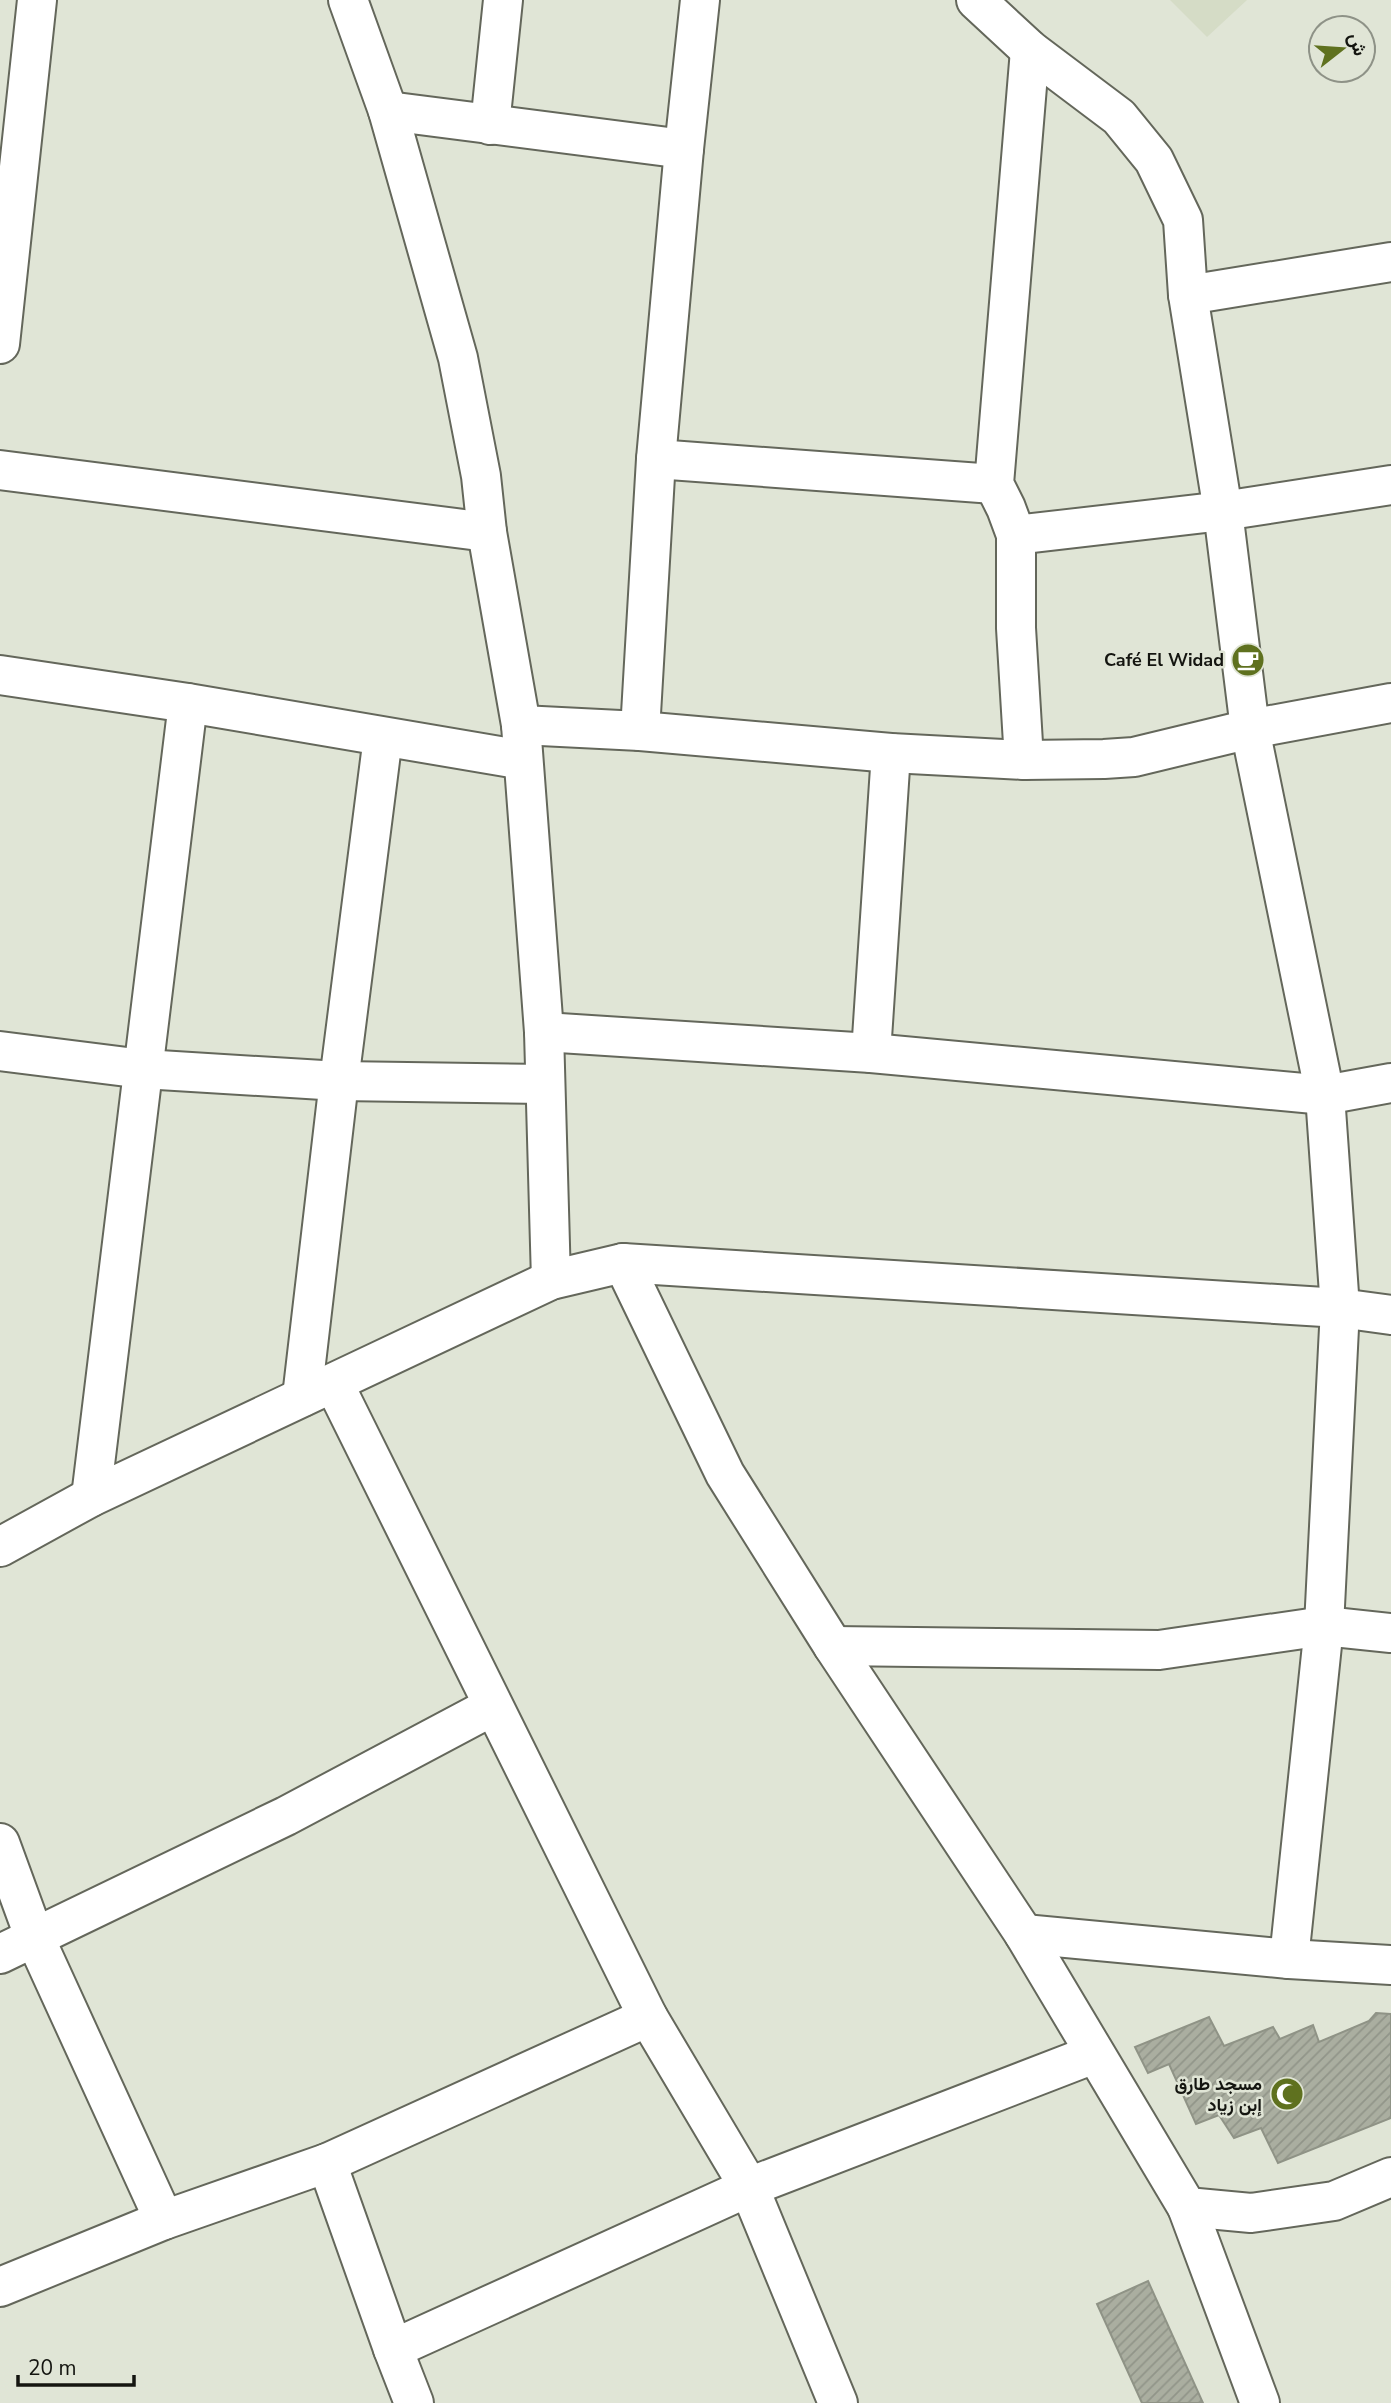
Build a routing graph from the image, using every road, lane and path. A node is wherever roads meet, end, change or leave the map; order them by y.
1 (37, 0) edge
2 (348, 0) edge
3 (503, 0) edge
4 (700, 0) edge
5 (976, 0) edge
6 (1030, 50) junction
7 (388, 111) junction
8 (489, 125) junction
9 (684, 149) junction
10 (7, 200) edge
11 (1391, 262) edge
12 (1188, 295) junction
13 (0, 344) edge
14 (656, 459) junction
15 (0, 470) edge
16 (994, 484) junction
17 (1391, 485) edge
18 (1223, 511) junction
19 (487, 532) junction
20 (1016, 535) junction
21 (0, 675) edge
22 (188, 702) junction
23 (1391, 703) edge
24 (1250, 729) junction
25 (640, 731) junction
26 (383, 737) junction
27 (522, 743) junction
28 (891, 753) junction
29 (1024, 761) junction
30 (544, 1032) junction
31 (0, 1051) edge
32 (871, 1053) junction
33 (143, 1069) junction
34 (339, 1081) junction
35 (1391, 1083) edge
36 (545, 1084) junction
37 (1325, 1095) junction
38 (623, 1263) junction
39 (551, 1280) junction
40 (1340, 1308) junction
41 (1391, 1315) edge
42 (318, 1390) junction
43 (91, 1497) junction
44 (0, 1547) edge
45 (1324, 1626) junction
46 (1391, 1633) edge
47 (833, 1646) junction
48 (493, 1706) junction
49 (0, 1843) edge
50 (1024, 1934) junction
51 (34, 1936) junction
52 (0, 1954) edge
53 (1289, 1959) junction
54 (1391, 1965) edge
55 (648, 2017) junction
56 (1094, 2054) junction
57 (327, 2163) junction
58 (1391, 2177) edge
59 (749, 2188) junction
60 (1187, 2207) junction
61 (164, 2220) junction
62 (0, 2287) edge
63 (393, 2349) junction
64 (414, 2403) edge
65 (838, 2403) edge
66 (1260, 2403) edge

1 - 10 street
2 - 7 street
3 - 8 street
4 - 9 street
5 - 6 street
6 - 12 street
6 - 16 street
7 - 8 street
7 - 19 street
8 - 9 street
9 - 14 street
10 - 13 street
11 - 12 street
12 - 18 street
14 - 16 street
14 - 25 street
15 - 19 street
16 - 20 street
17 - 18 street
18 - 20 street
18 - 24 street
19 - 27 street
20 - 29 street
21 - 22 street
22 - 26 street
22 - 33 street
23 - 24 street
24 - 29 street
24 - 37 street
25 - 27 street
25 - 28 street
26 - 27 street
26 - 34 street
27 - 30 street
28 - 29 street
28 - 32 street
30 - 32 street
30 - 36 street
31 - 33 street
32 - 37 street
33 - 34 street
33 - 43 street
34 - 36 street
34 - 42 street
35 - 37 street
36 - 39 street
37 - 40 street
38 - 39 street
38 - 40 street
38 - 47 street
39 - 42 street
40 - 41 street
40 - 45 street
42 - 43 street
42 - 48 street
43 - 44 street
45 - 46 street
45 - 47 street
45 - 53 street
47 - 50 street
48 - 51 street
48 - 55 street
49 - 51 street
50 - 53 street
50 - 56 street
51 - 52 street
51 - 61 street
53 - 54 street
55 - 57 street
55 - 59 street
56 - 59 street
56 - 60 street
57 - 61 street
57 - 63 street
58 - 60 street
59 - 63 street
59 - 65 street
60 - 66 street
61 - 62 street
63 - 64 street

